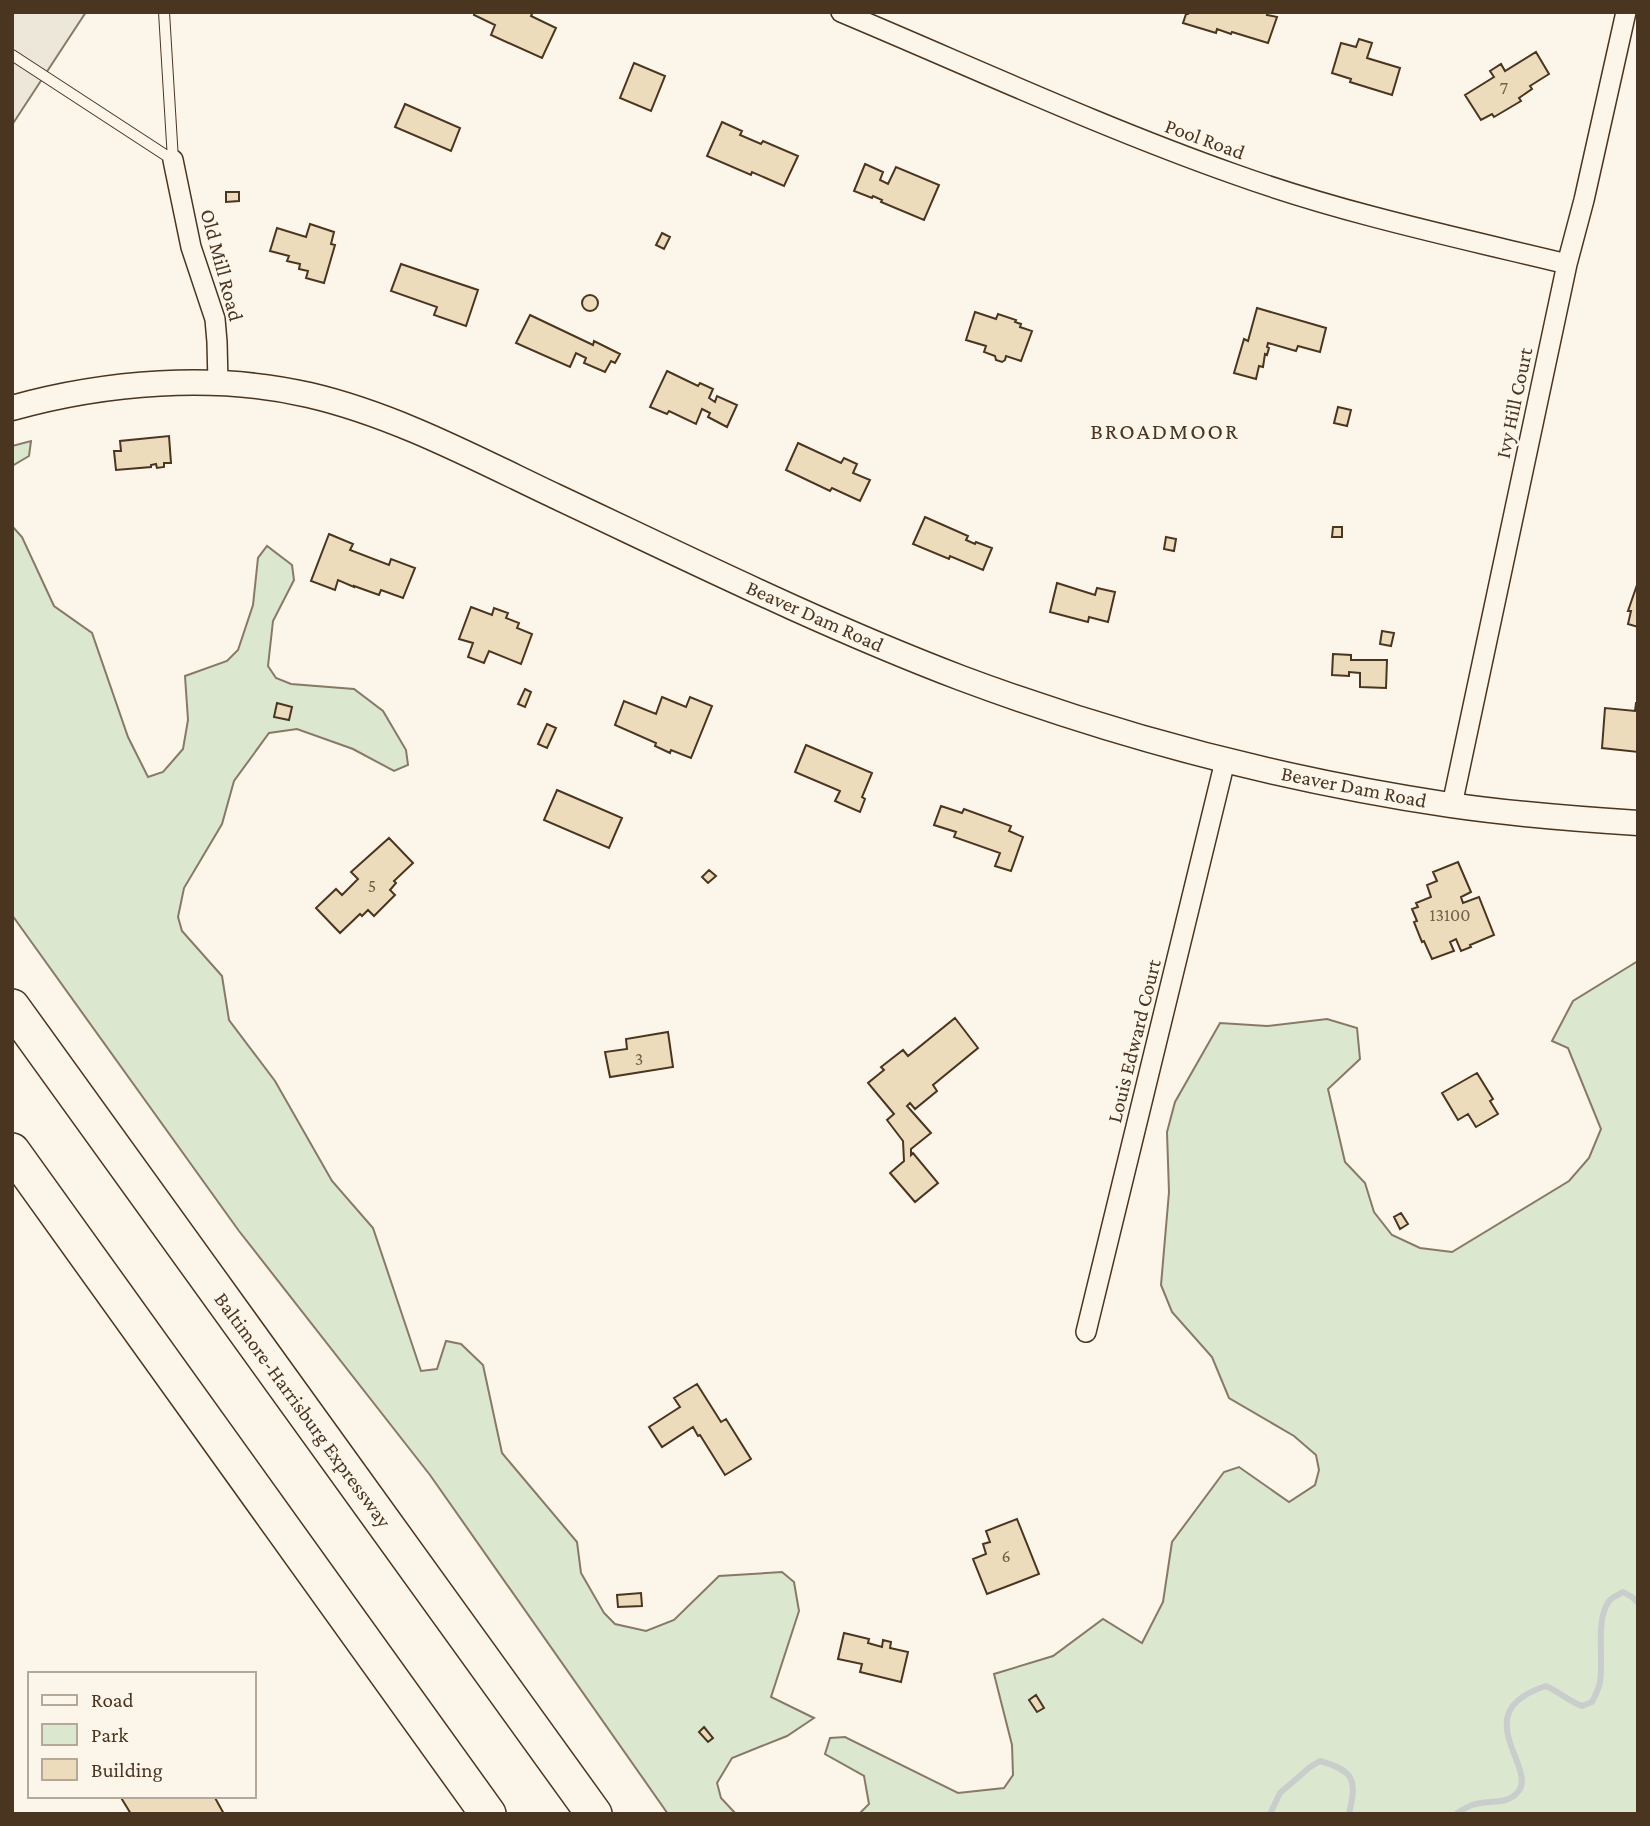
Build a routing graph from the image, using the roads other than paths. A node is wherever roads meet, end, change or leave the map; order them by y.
1 (164, 12) edge
2 (841, 12) edge
3 (1626, 12) edge
4 (12, 55) edge
5 (173, 160) junction
6 (1567, 264) junction
7 (218, 383) junction
8 (12, 408) edge
9 (1225, 761) junction
10 (1452, 805) junction
11 (1638, 823) edge
12 (12, 1007) edge
13 (12, 1151) edge
14 (1086, 1332) dead end
15 (488, 1814) edge
16 (594, 1814) edge

1 - 5 lane
2 - 6 street, Pool Road
3 - 6 street, Ivy Hill Court
4 - 5 lane
5 - 7 street, Old Mill Road
6 - 10 street, Ivy Hill Court
7 - 8 street, Beaver Dam Road
7 - 9 street, Beaver Dam Road
9 - 10 street, Beaver Dam Road
9 - 14 street, Louis Edward Court
10 - 11 street, Beaver Dam Road
12 - 16 highway, Baltimore-Harrisburg Expressway
13 - 15 highway

